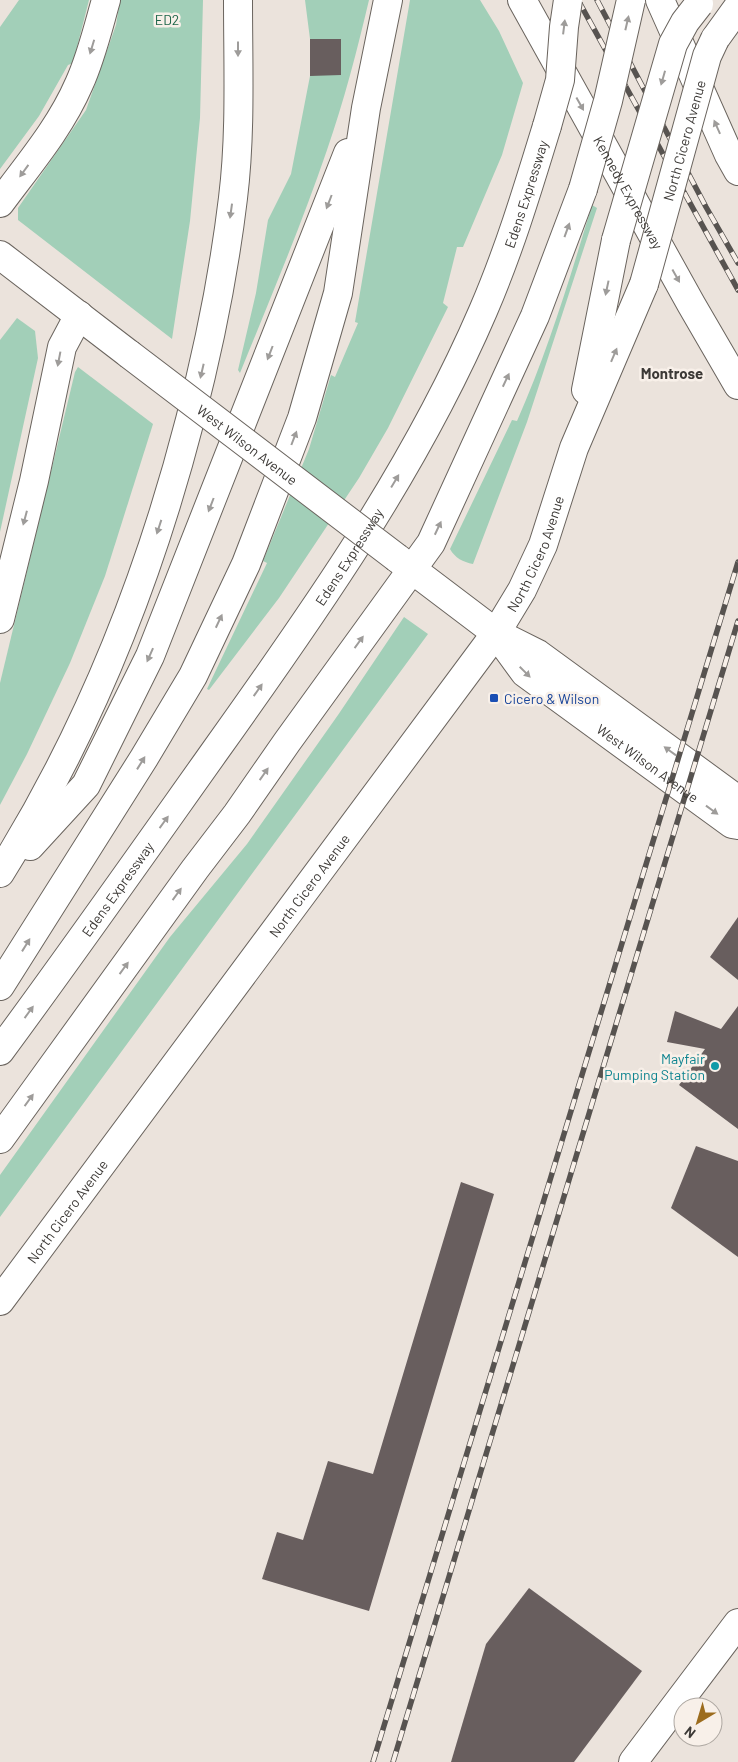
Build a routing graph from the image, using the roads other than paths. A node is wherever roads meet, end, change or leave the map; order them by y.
1 (106, 0) edge
2 (238, 0) edge
3 (388, 0) edge
4 (522, 0) edge
5 (568, 0) edge
6 (632, 0) edge
7 (660, 0) edge
8 (701, 2) edge
9 (738, 7) edge
10 (366, 108) junction
11 (738, 171) edge
12 (0, 203) edge
13 (0, 255) edge
14 (79, 315) junction
15 (738, 385) edge
16 (574, 448) junction
17 (404, 563) junction
18 (0, 619) edge
19 (496, 633) junction
20 (738, 800) edge
21 (738, 825) edge
22 (0, 873) edge
23 (0, 880) edge
24 (0, 986) edge
25 (0, 1051) edge
26 (0, 1139) edge
27 (0, 1301) edge
28 (738, 1622) edge
29 (634, 1762) edge

1 -> 12 main road
2 -> 22 main road
3 - 10 main road
4 -> 15 main road, Kennedy Expressway
25 -> 5 main road, Edens Expressway, bridge
17 -> 6 main road, bridge
11 -> 7 main road
8 -> 16 main road, North Cicero Avenue, bridge
16 -> 9 main road, North Cicero Avenue, bridge
10 -> 23 main road
24 -> 10 main road
13 - 14 main road, West Wilson Avenue
14 - 17 main road, West Wilson Avenue, bridge
14 -> 18 main road
16 - 19 main road, North Cicero Avenue
17 - 19 main road, West Wilson Avenue
26 -> 17 main road
20 -> 19 main road, West Wilson Avenue
19 -> 21 main road, West Wilson Avenue
19 - 27 main road, North Cicero Avenue
28 - 29 main road

